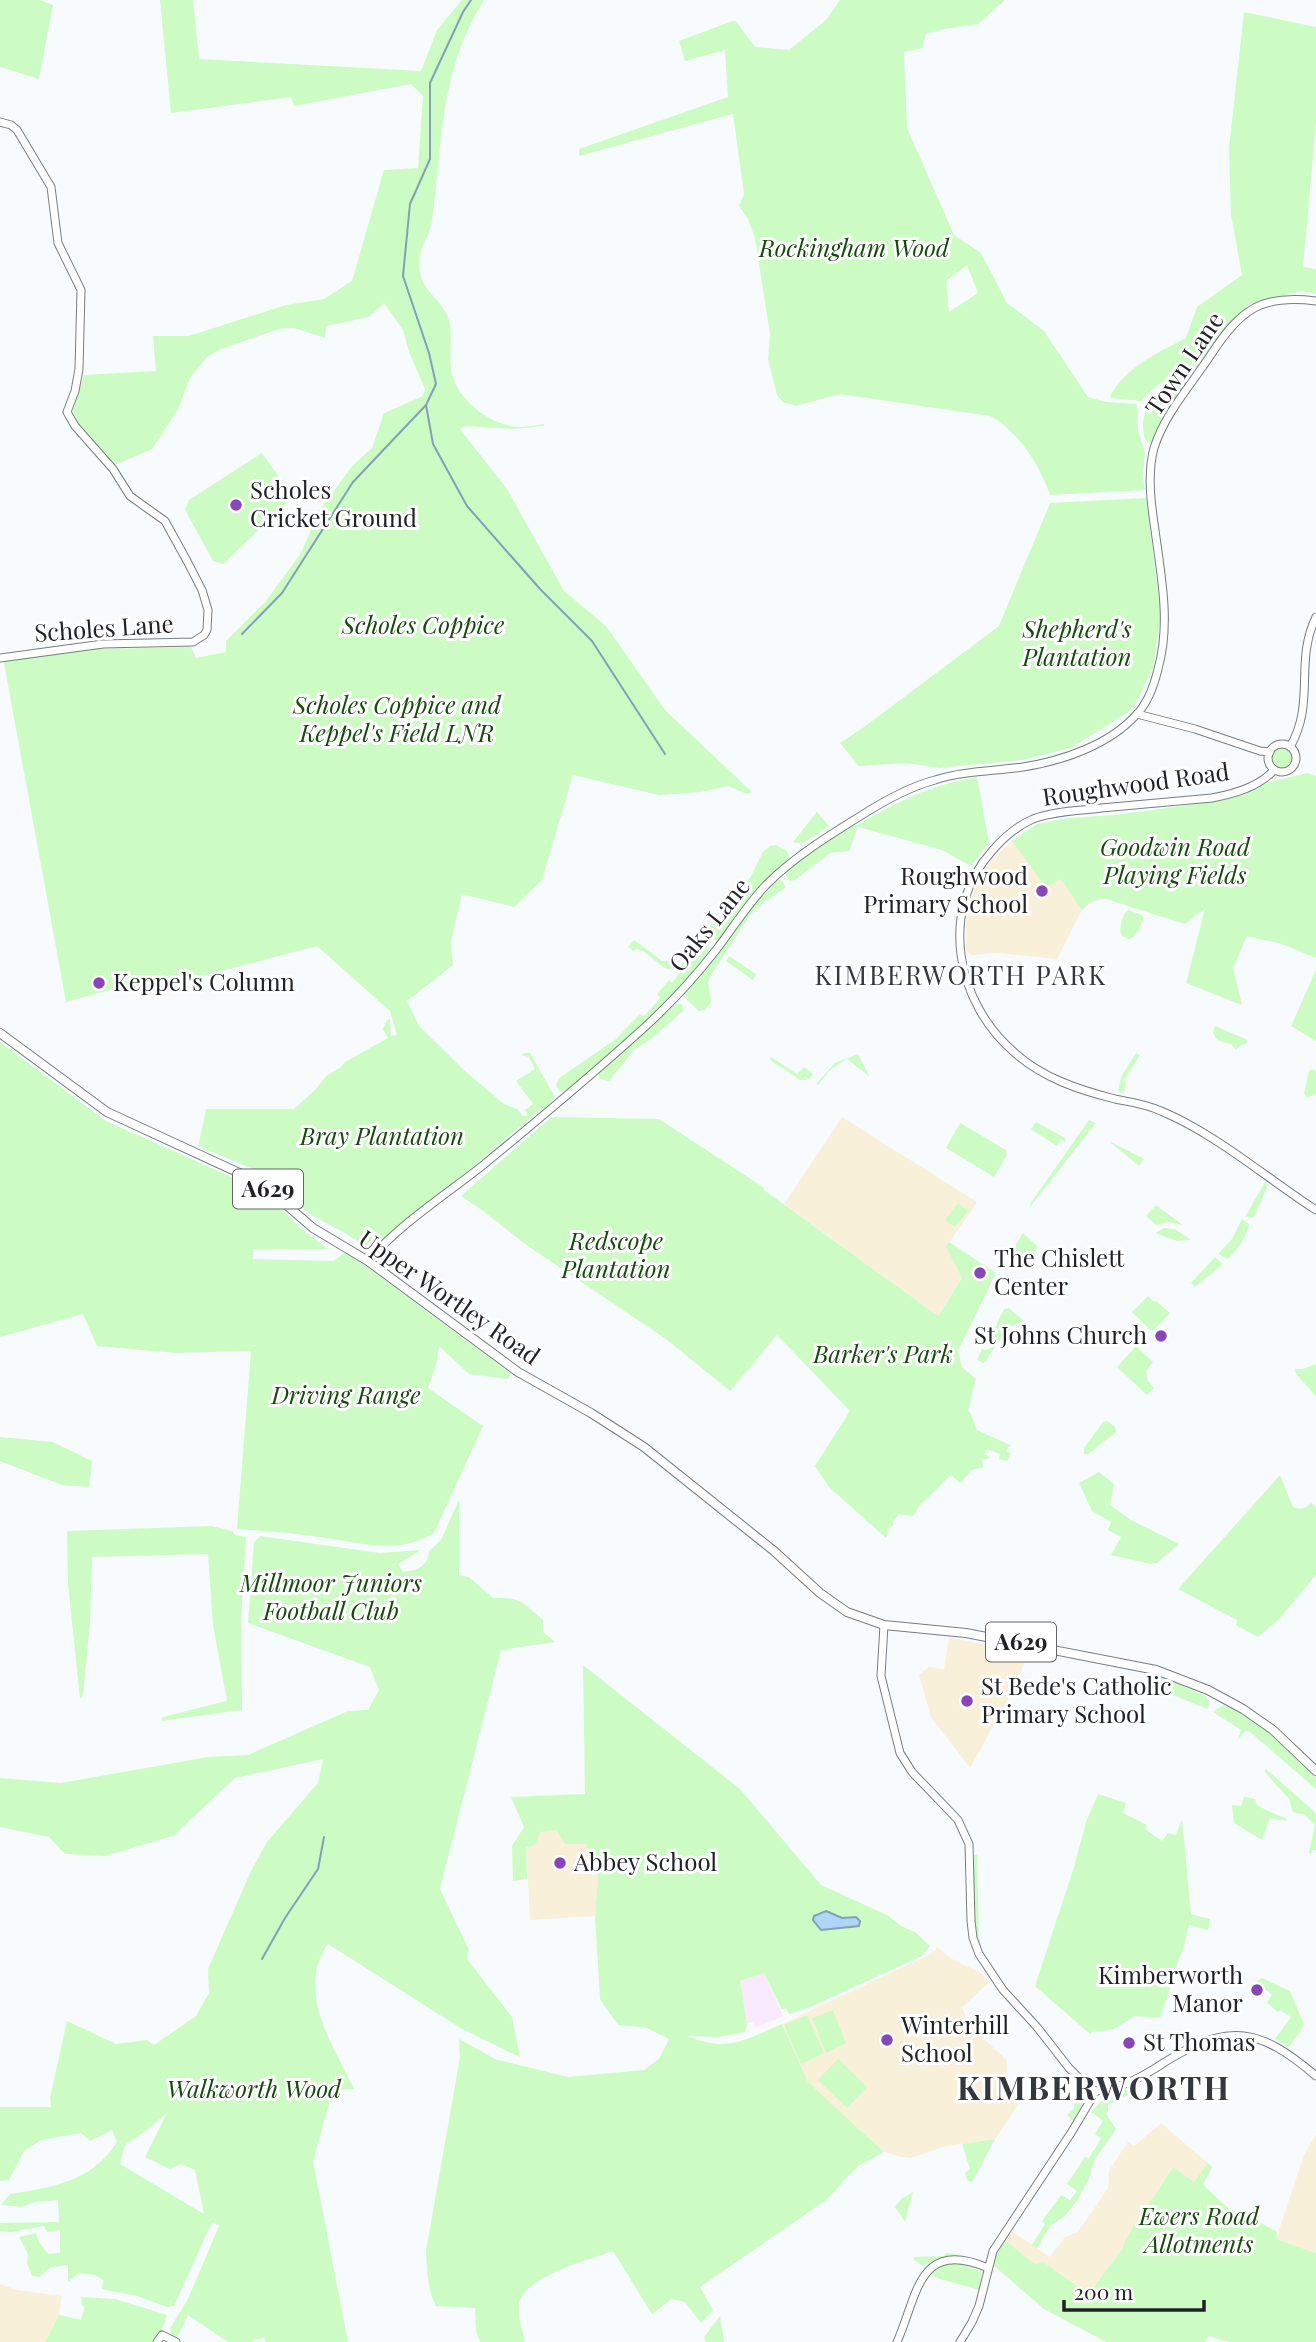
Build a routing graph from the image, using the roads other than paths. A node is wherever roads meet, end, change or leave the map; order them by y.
1 (0, 122) edge
2 (1316, 301) edge
3 (1316, 617) edge
4 (0, 658) edge
5 (1138, 714) junction
6 (1290, 747) junction
7 (1270, 752) junction
8 (1274, 770) junction
9 (0, 1033) edge
10 (1316, 1210) edge
11 (368, 1261) junction
12 (884, 1625) junction
13 (1316, 1771) edge
14 (1316, 2076) edge
15 (1096, 2091) junction
16 (988, 2268) junction
17 (160, 2339) edge
18 (176, 2342) edge
19 (897, 2342) edge
20 (960, 2342) edge

1 - 4 street, Scholes Lane
2 - 5 street, Town Lane
3 - 6 street
5 - 7 street
5 - 11 street, Oaks Lane
6 - 7 street
6 - 8 street
7 - 8 street
8 - 10 street, Roughwood Road
9 - 11 main road, Upper Wortley Road / A629
11 - 12 main road, Upper Wortley Road / A629
12 - 13 main road, A629
12 - 15 street
14 - 15 street
15 - 16 street
16 - 19 street
16 - 20 street
17 - 18 street

